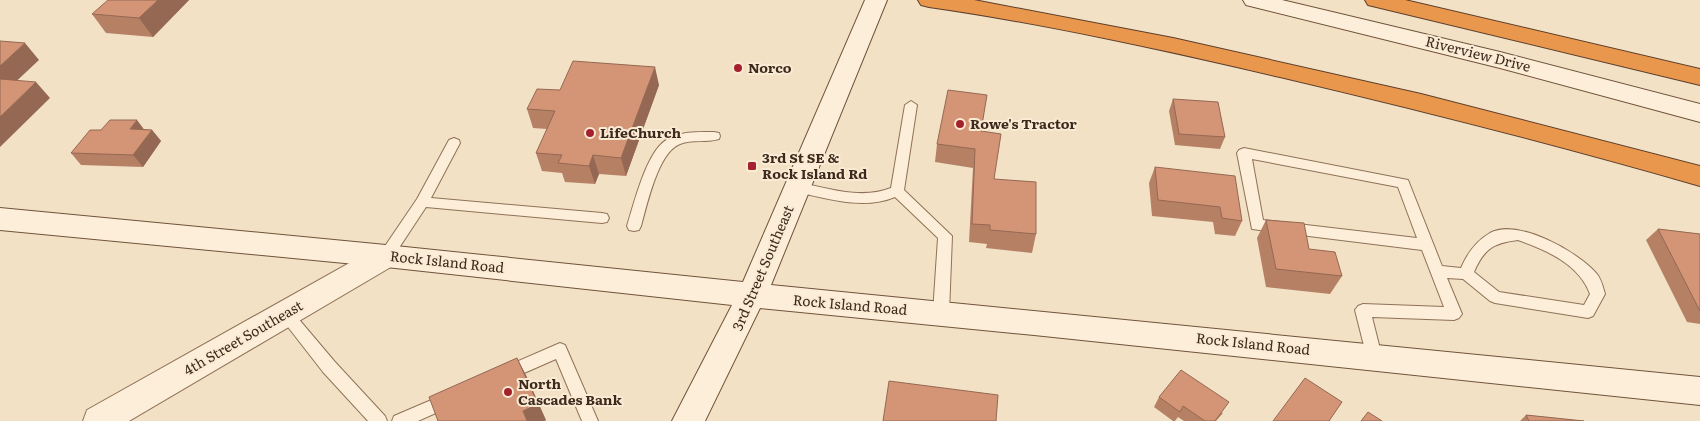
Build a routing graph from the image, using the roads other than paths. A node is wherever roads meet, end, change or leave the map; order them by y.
1 (876, 0) edge
2 (929, 0) edge
3 (1254, 0) edge
4 (1376, 0) edge
5 (1700, 77) edge
6 (911, 105) dead end
7 (1700, 112) edge
8 (714, 136) dead end
9 (454, 143) dead end
10 (1700, 176) edge
11 (797, 187) junction
12 (897, 191) junction
13 (422, 202) junction
14 (602, 218) dead end
15 (0, 219) edge
16 (634, 226) dead end
17 (1427, 245) junction
18 (386, 256) junction
19 (1437, 271) junction
20 (1466, 274) junction
21 (752, 296) junction
22 (941, 313) junction
23 (286, 314) junction
24 (1374, 357) junction
25 (489, 381) edge
26 (1700, 391) edge
27 (462, 393) edge
28 (99, 421) edge
29 (378, 421) edge
30 (400, 421) edge
31 (590, 421) edge
32 (688, 421) edge

1 - 11 main road, 3rd Street Southeast
2 - 10 highway
3 - 7 main road, Riverview Drive
4 - 5 highway
6 - 12 lane
8 - 16 lane
9 - 13 lane
11 - 12 lane
11 - 21 main road, 3rd Street Southeast
12 - 22 lane
13 - 14 lane
13 - 18 lane
15 - 18 main road, Rock Island Road
17 - 17 lane
17 - 19 lane
18 - 21 main road, Rock Island Road
18 - 23 main road, 4th Street Southeast
19 - 20 lane
19 - 24 lane
20 - 20 lane
21 - 22 main road, Rock Island Road
21 - 32 main road, 3rd Street Southeast
22 - 24 main road, Rock Island Road
23 - 28 main road, 4th Street Southeast
23 - 29 lane
24 - 26 main road, Rock Island Road
25 - 31 lane
27 - 30 lane

